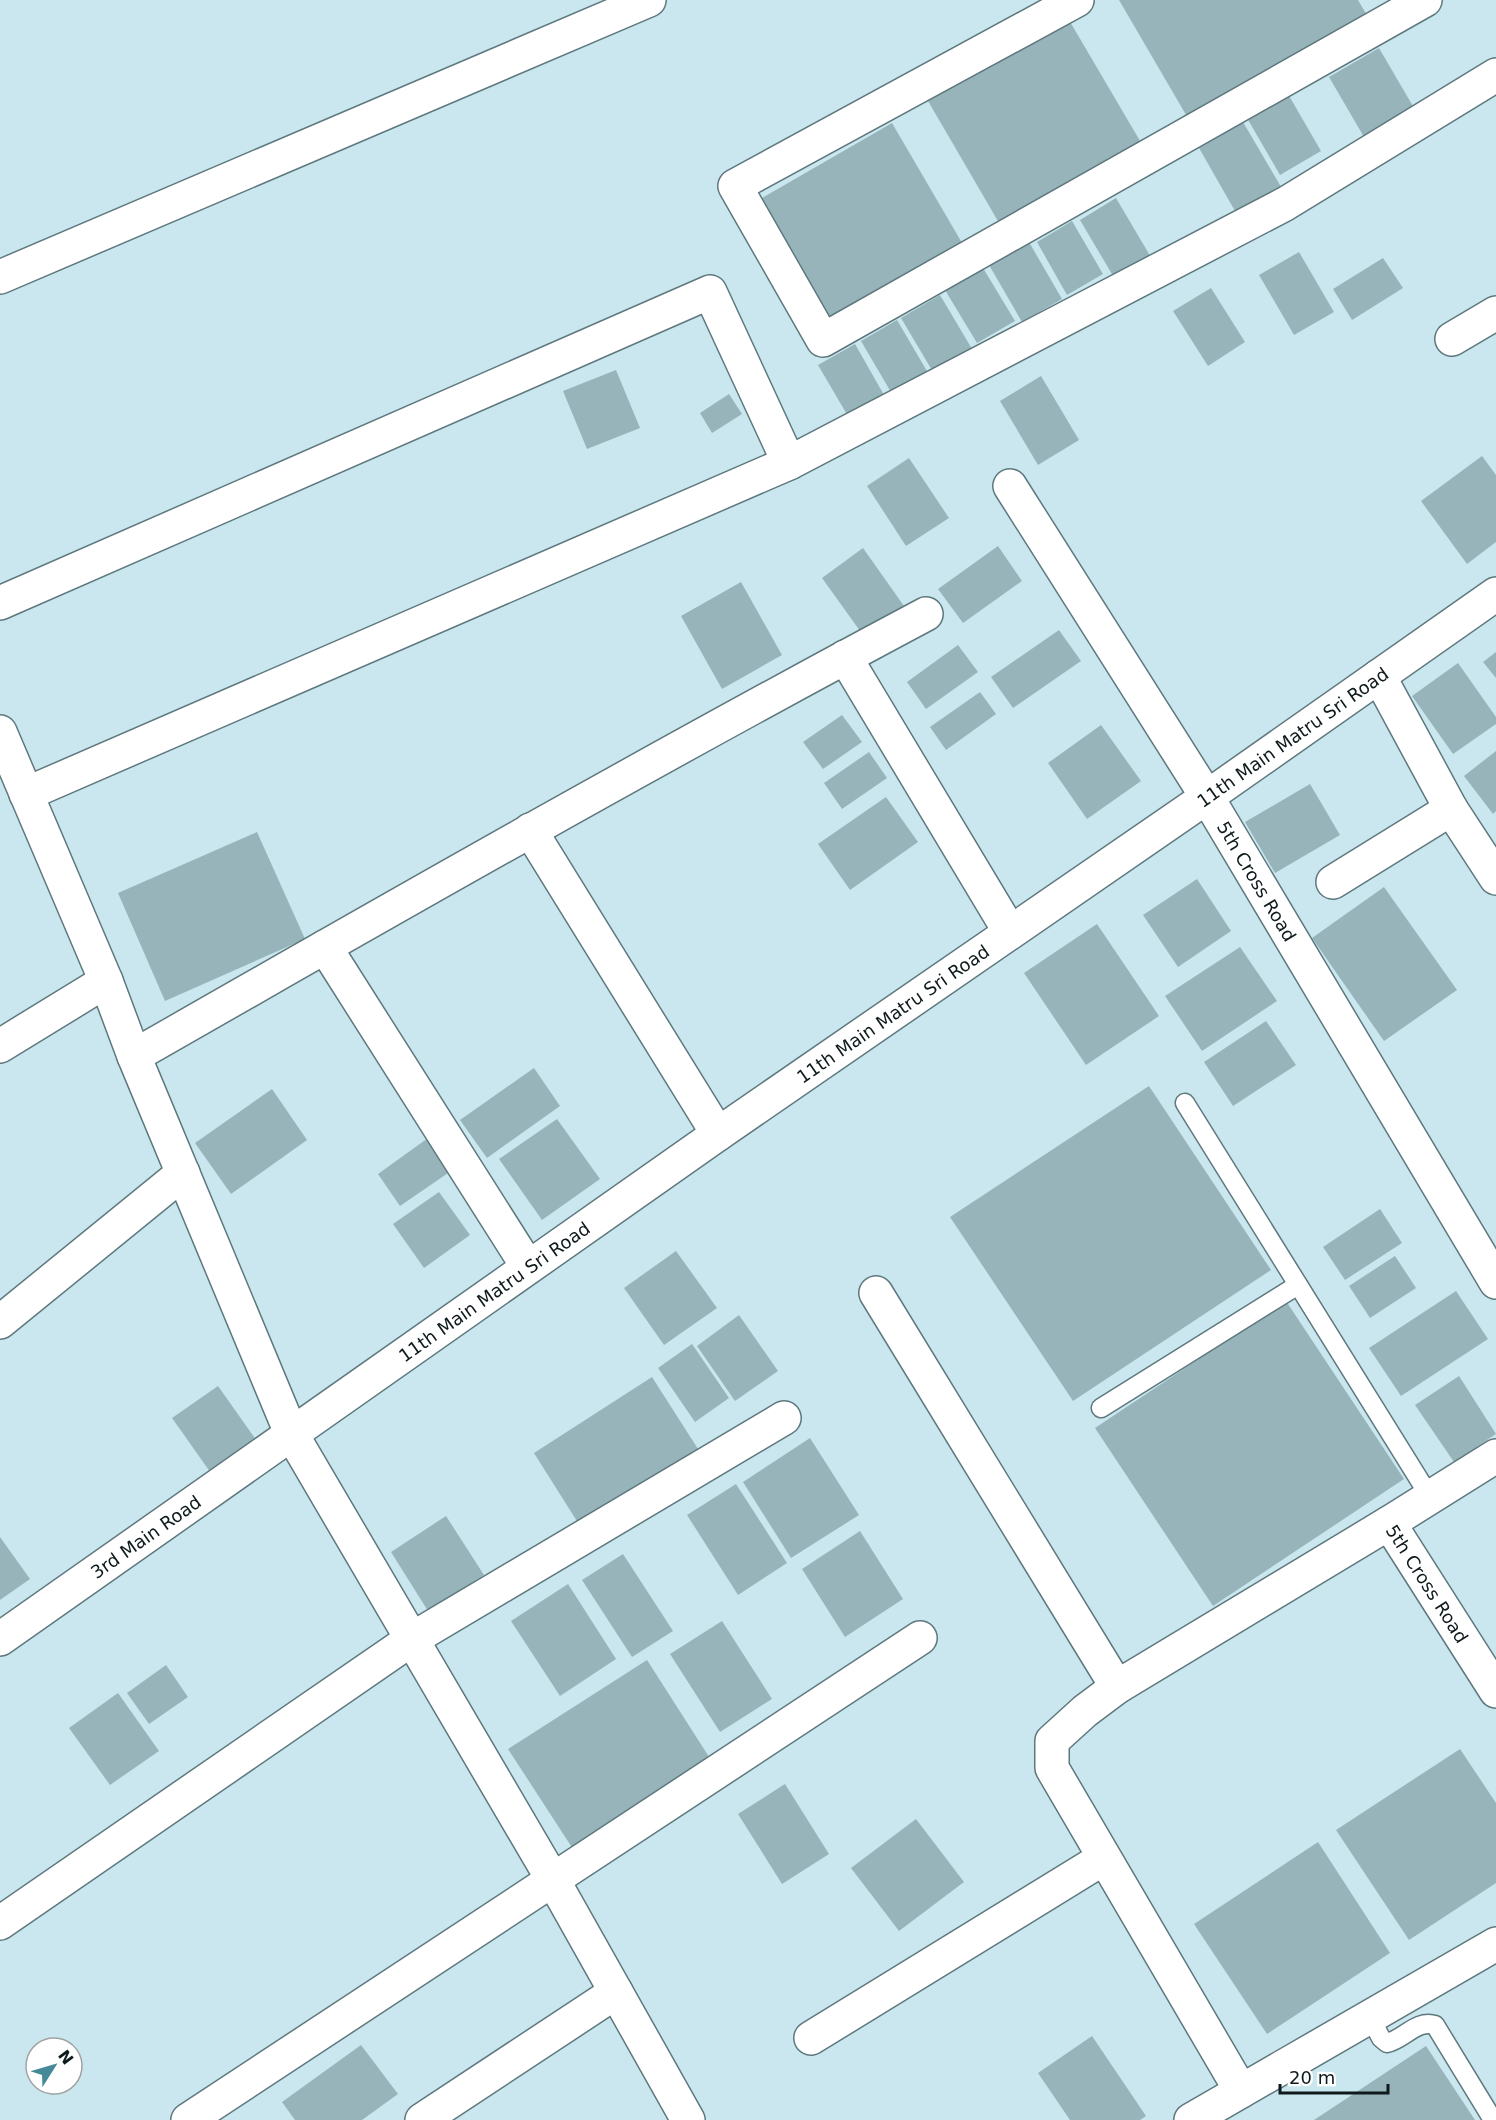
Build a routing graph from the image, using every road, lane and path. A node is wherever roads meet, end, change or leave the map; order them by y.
1 (649, 0) edge
2 (1077, 0) edge
3 (1425, 0) edge
4 (1496, 75) edge
5 (0, 277) edge
6 (1496, 313) edge
7 (1452, 339) dead end
8 (789, 463) junction
9 (1010, 486) dead end
10 (1496, 594) edge
11 (0, 603) edge
12 (926, 614) dead end
13 (845, 657) junction
14 (1379, 676) junction
15 (0, 732) edge
16 (26, 794) junction
17 (1207, 797) junction
18 (1451, 809) junction
19 (530, 830) junction
20 (1496, 879) edge
21 (1333, 882) dead end
22 (1010, 932) junction
23 (325, 947) junction
24 (106, 981) junction
25 (0, 1046) edge
26 (134, 1056) junction
27 (1185, 1103) dead end
28 (718, 1134) junction
29 (183, 1173) junction
30 (528, 1267) junction
31 (1496, 1282) edge
32 (1298, 1285) junction
33 (876, 1293) dead end
34 (0, 1322) edge
35 (1101, 1408) dead end
36 (784, 1418) dead end
37 (291, 1433) junction
38 (1496, 1456) edge
39 (1430, 1497) junction
40 (1389, 1523) junction
41 (920, 1638) dead end
42 (0, 1639) edge
43 (412, 1639) junction
44 (1117, 1687) junction
45 (1496, 1691) edge
46 (1104, 1858) junction
47 (553, 1880) junction
48 (0, 1923) edge
49 (1496, 1944) edge
50 (616, 1992) junction
51 (1370, 2017) junction
52 (811, 2038) dead end
53 (1241, 2091) junction
54 (188, 2120) edge
55 (422, 2120) edge
56 (688, 2120) edge
57 (1191, 2120) edge
58 (1493, 2120) edge

1 - 5 street
2 - 3 street
4 - 8 street
6 - 7 street
8 - 11 street
8 - 16 street
9 - 17 street, 5th Cross Road
10 - 14 street, 11th Main Matru Sri Road
12 - 13 street
13 - 19 street
13 - 22 street
14 - 17 street, 11th Main Matru Sri Road
14 - 18 street
15 - 16 street
16 - 24 street
17 - 22 street, 11th Main Matru Sri Road
17 - 31 street, 5th Cross Road
18 - 20 street
18 - 21 street
19 - 23 street
19 - 28 street
22 - 28 street, 11th Main Matru Sri Road
23 - 26 street
23 - 30 street
24 - 25 street
24 - 26 street
26 - 29 street
27 - 32 lane
28 - 30 street, 11th Main Matru Sri Road
29 - 34 street
29 - 37 street
30 - 37 street, 11th Main Matru Sri Road
32 - 35 lane
32 - 39 lane
33 - 44 street
36 - 43 street
37 - 42 street, 3rd Main Road
37 - 43 street
38 - 39 street, 5th Cross Road
39 - 40 street, 5th Cross Road
40 - 44 street
40 - 45 street, 5th Cross Road
41 - 47 street
43 - 47 street
43 - 48 street
44 - 46 street
46 - 52 street
46 - 53 street
47 - 50 street
47 - 54 street
49 - 51 street
50 - 55 street
50 - 56 street
51 - 53 street
51 - 58 lane
53 - 57 street

